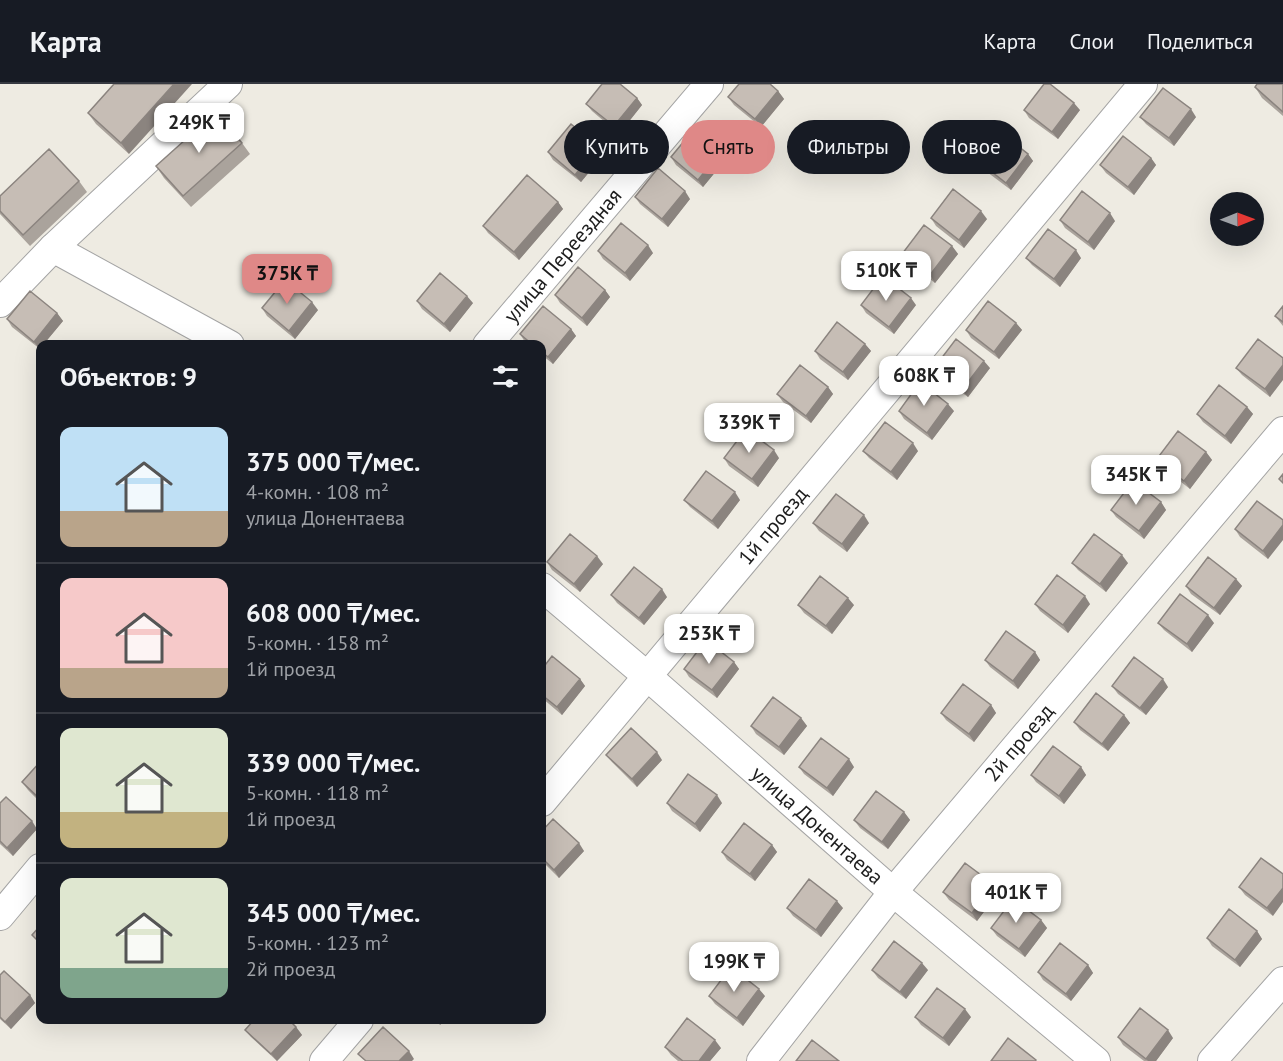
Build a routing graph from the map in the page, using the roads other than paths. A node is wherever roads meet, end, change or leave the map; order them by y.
1 (228, 84) edge
2 (709, 84) edge
3 (1143, 84) edge
4 (53, 248) junction
5 (0, 303) edge
6 (221, 340) edge
7 (491, 340) edge
8 (1283, 431) edge
9 (546, 590) edge
10 (647, 676) junction
11 (546, 797) edge
12 (36, 873) edge
13 (893, 892) junction
14 (0, 916) edge
15 (1283, 981) edge
16 (356, 1024) edge
17 (324, 1061) edge
18 (761, 1061) edge
19 (1096, 1061) edge
20 (1212, 1061) edge

1 - 4 street
2 - 7 street, улица Переездная
3 - 10 street, 1й проезд
4 - 5 street
4 - 6 street
8 - 13 street, 2й проезд
9 - 10 street, улица Донентаева
10 - 11 street, 1й проезд
10 - 13 street, улица Донентаева
12 - 14 street
13 - 18 street, 2й проезд
13 - 19 street, улица Донентаева
15 - 20 street
16 - 17 street

